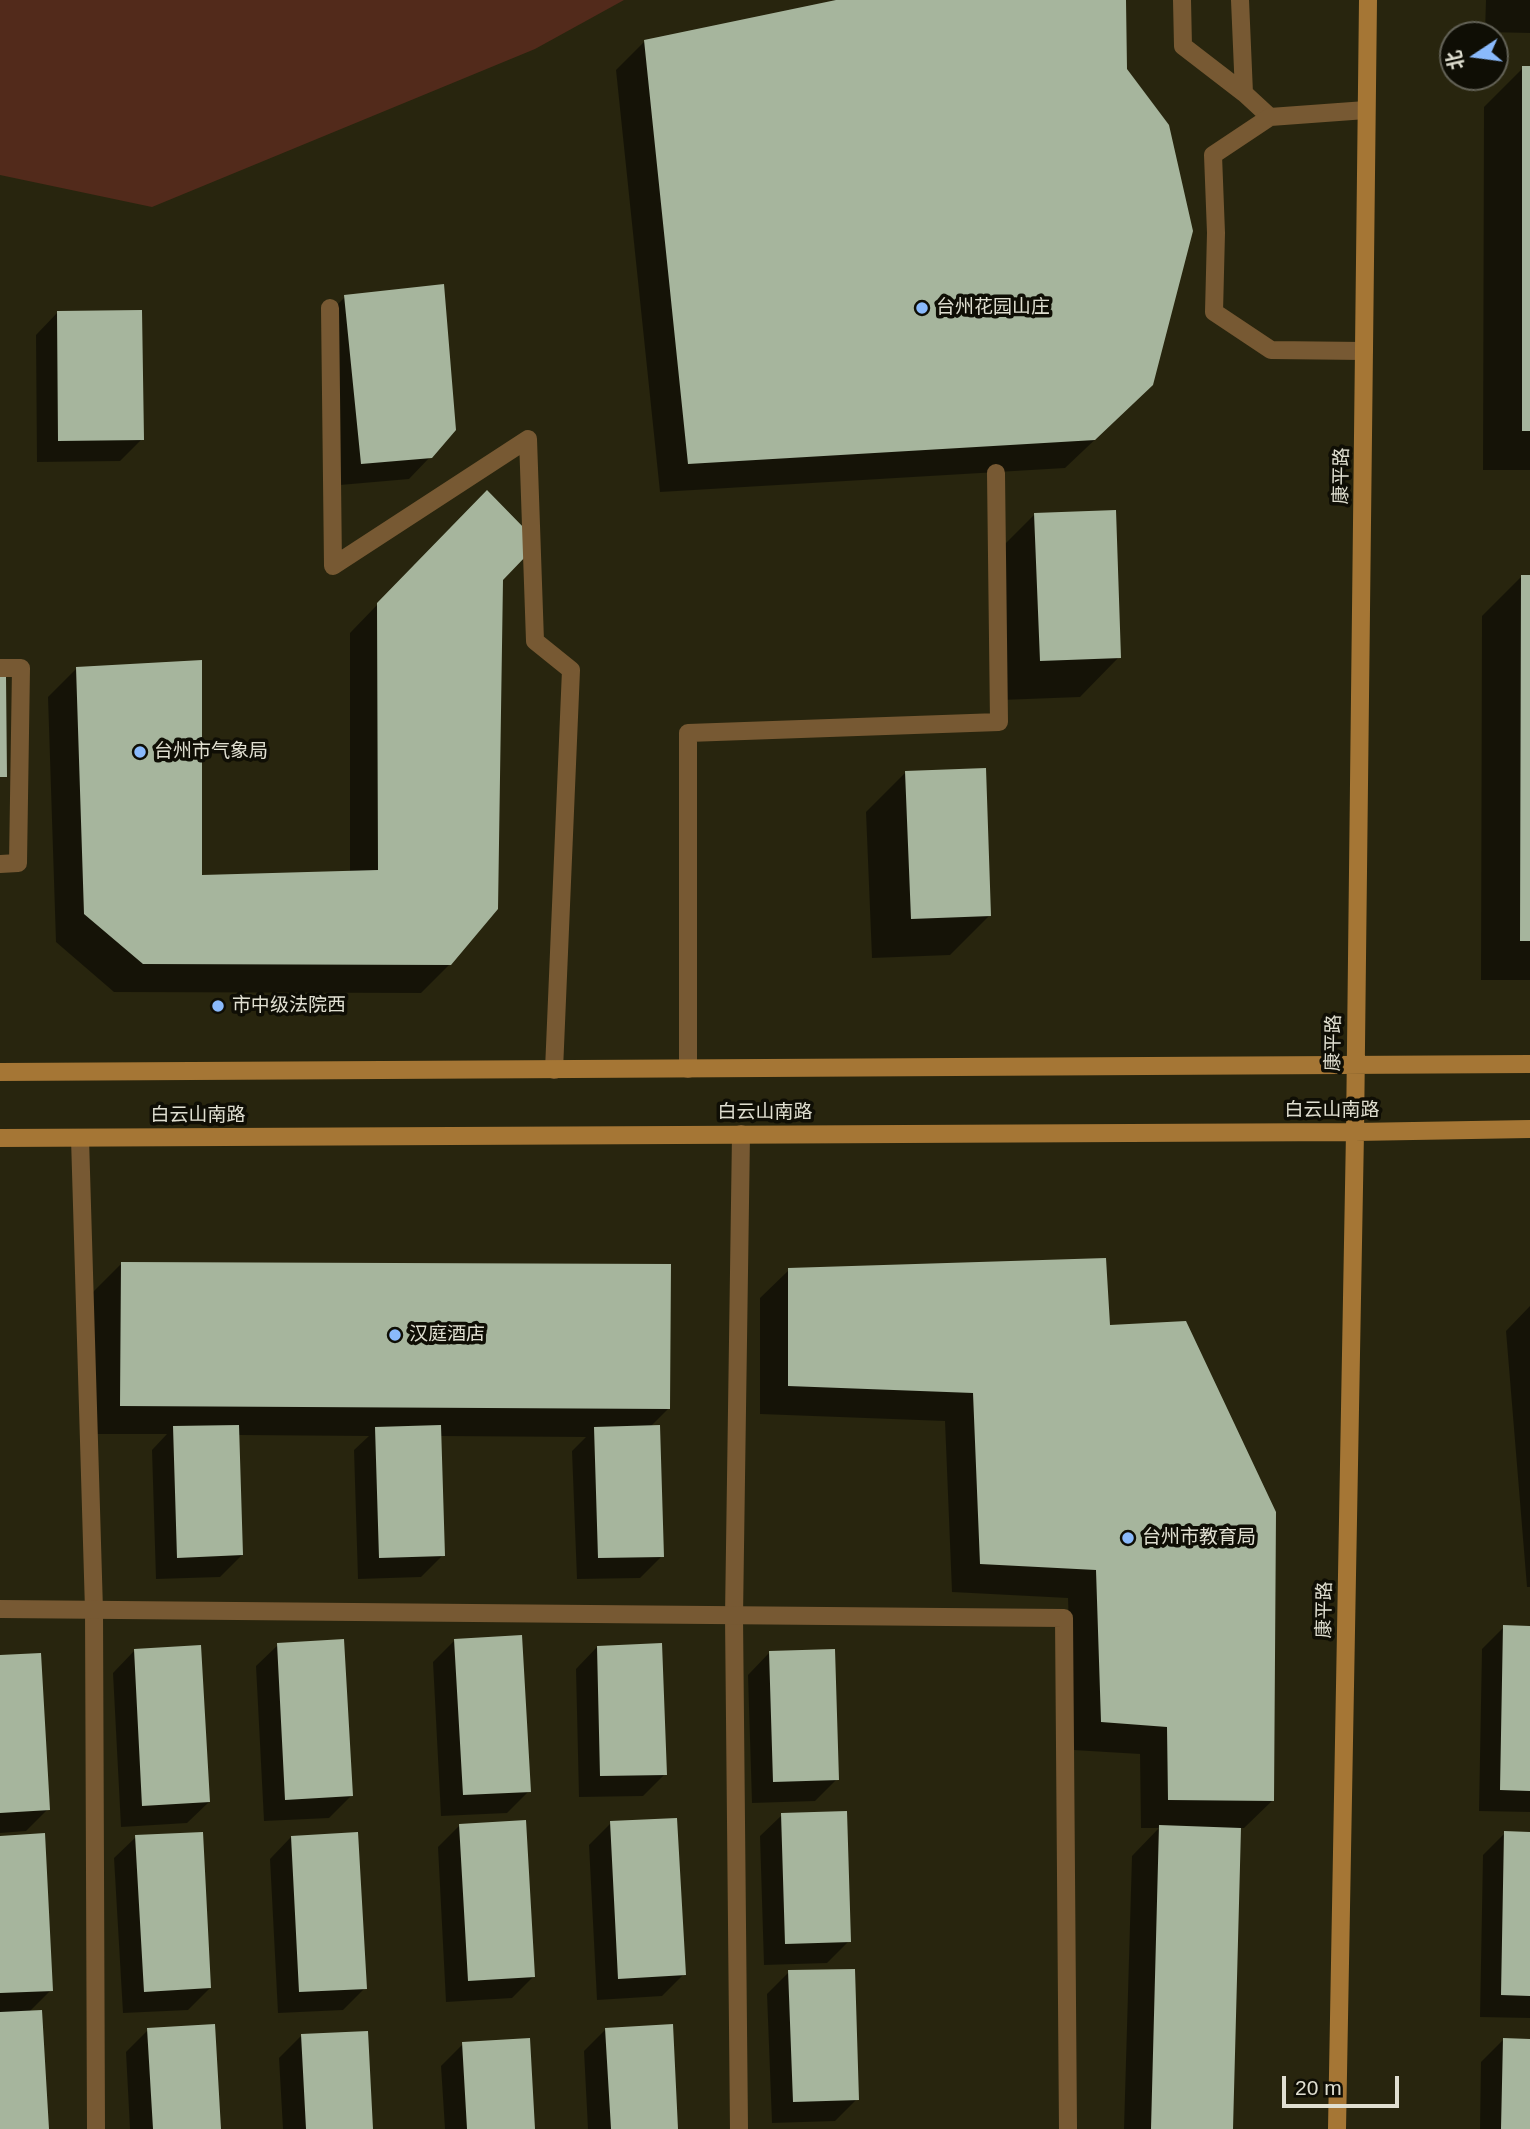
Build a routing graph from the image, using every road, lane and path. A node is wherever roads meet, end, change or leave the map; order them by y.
1 (1182, 0) edge
2 (1240, 0) edge
3 (1368, 0) edge
4 (1244, 93) junction
5 (1366, 110) junction
6 (1270, 117) junction
7 (330, 308) dead end
8 (1364, 351) junction
9 (996, 473) dead end
10 (0, 668) edge
11 (0, 864) edge
12 (1530, 1063) edge
13 (1354, 1066) junction
14 (688, 1069) junction
15 (554, 1070) junction
16 (0, 1072) edge
17 (1530, 1129) edge
18 (1355, 1132) junction
19 (741, 1134) junction
20 (0, 1138) edge
21 (80, 1138) junction
22 (0, 1609) edge
23 (94, 1610) junction
24 (734, 1616) junction
25 (96, 2129) edge
26 (738, 2129) edge
27 (1068, 2129) edge
28 (1337, 2129) edge

1 - 4 street
2 - 4 street
3 - 5 main road, 康平路
4 - 6 street
5 - 6 street
5 - 8 main road, 康平路
6 - 8 street
7 - 15 street
8 - 13 main road, 康平路
9 - 14 street
10 - 11 street
12 - 13 main road
13 - 14 main road
13 - 18 main road, 康平路
14 - 15 main road
15 - 16 main road
17 - 18 main road, 白云山南路
18 - 19 main road, 白云山南路
18 - 28 main road, 康平路
19 - 21 main road, 白云山南路
19 - 24 street
20 - 21 main road, 白云山南路
21 - 23 street
22 - 23 street
23 - 24 street
23 - 25 street
24 - 26 street
24 - 27 street

